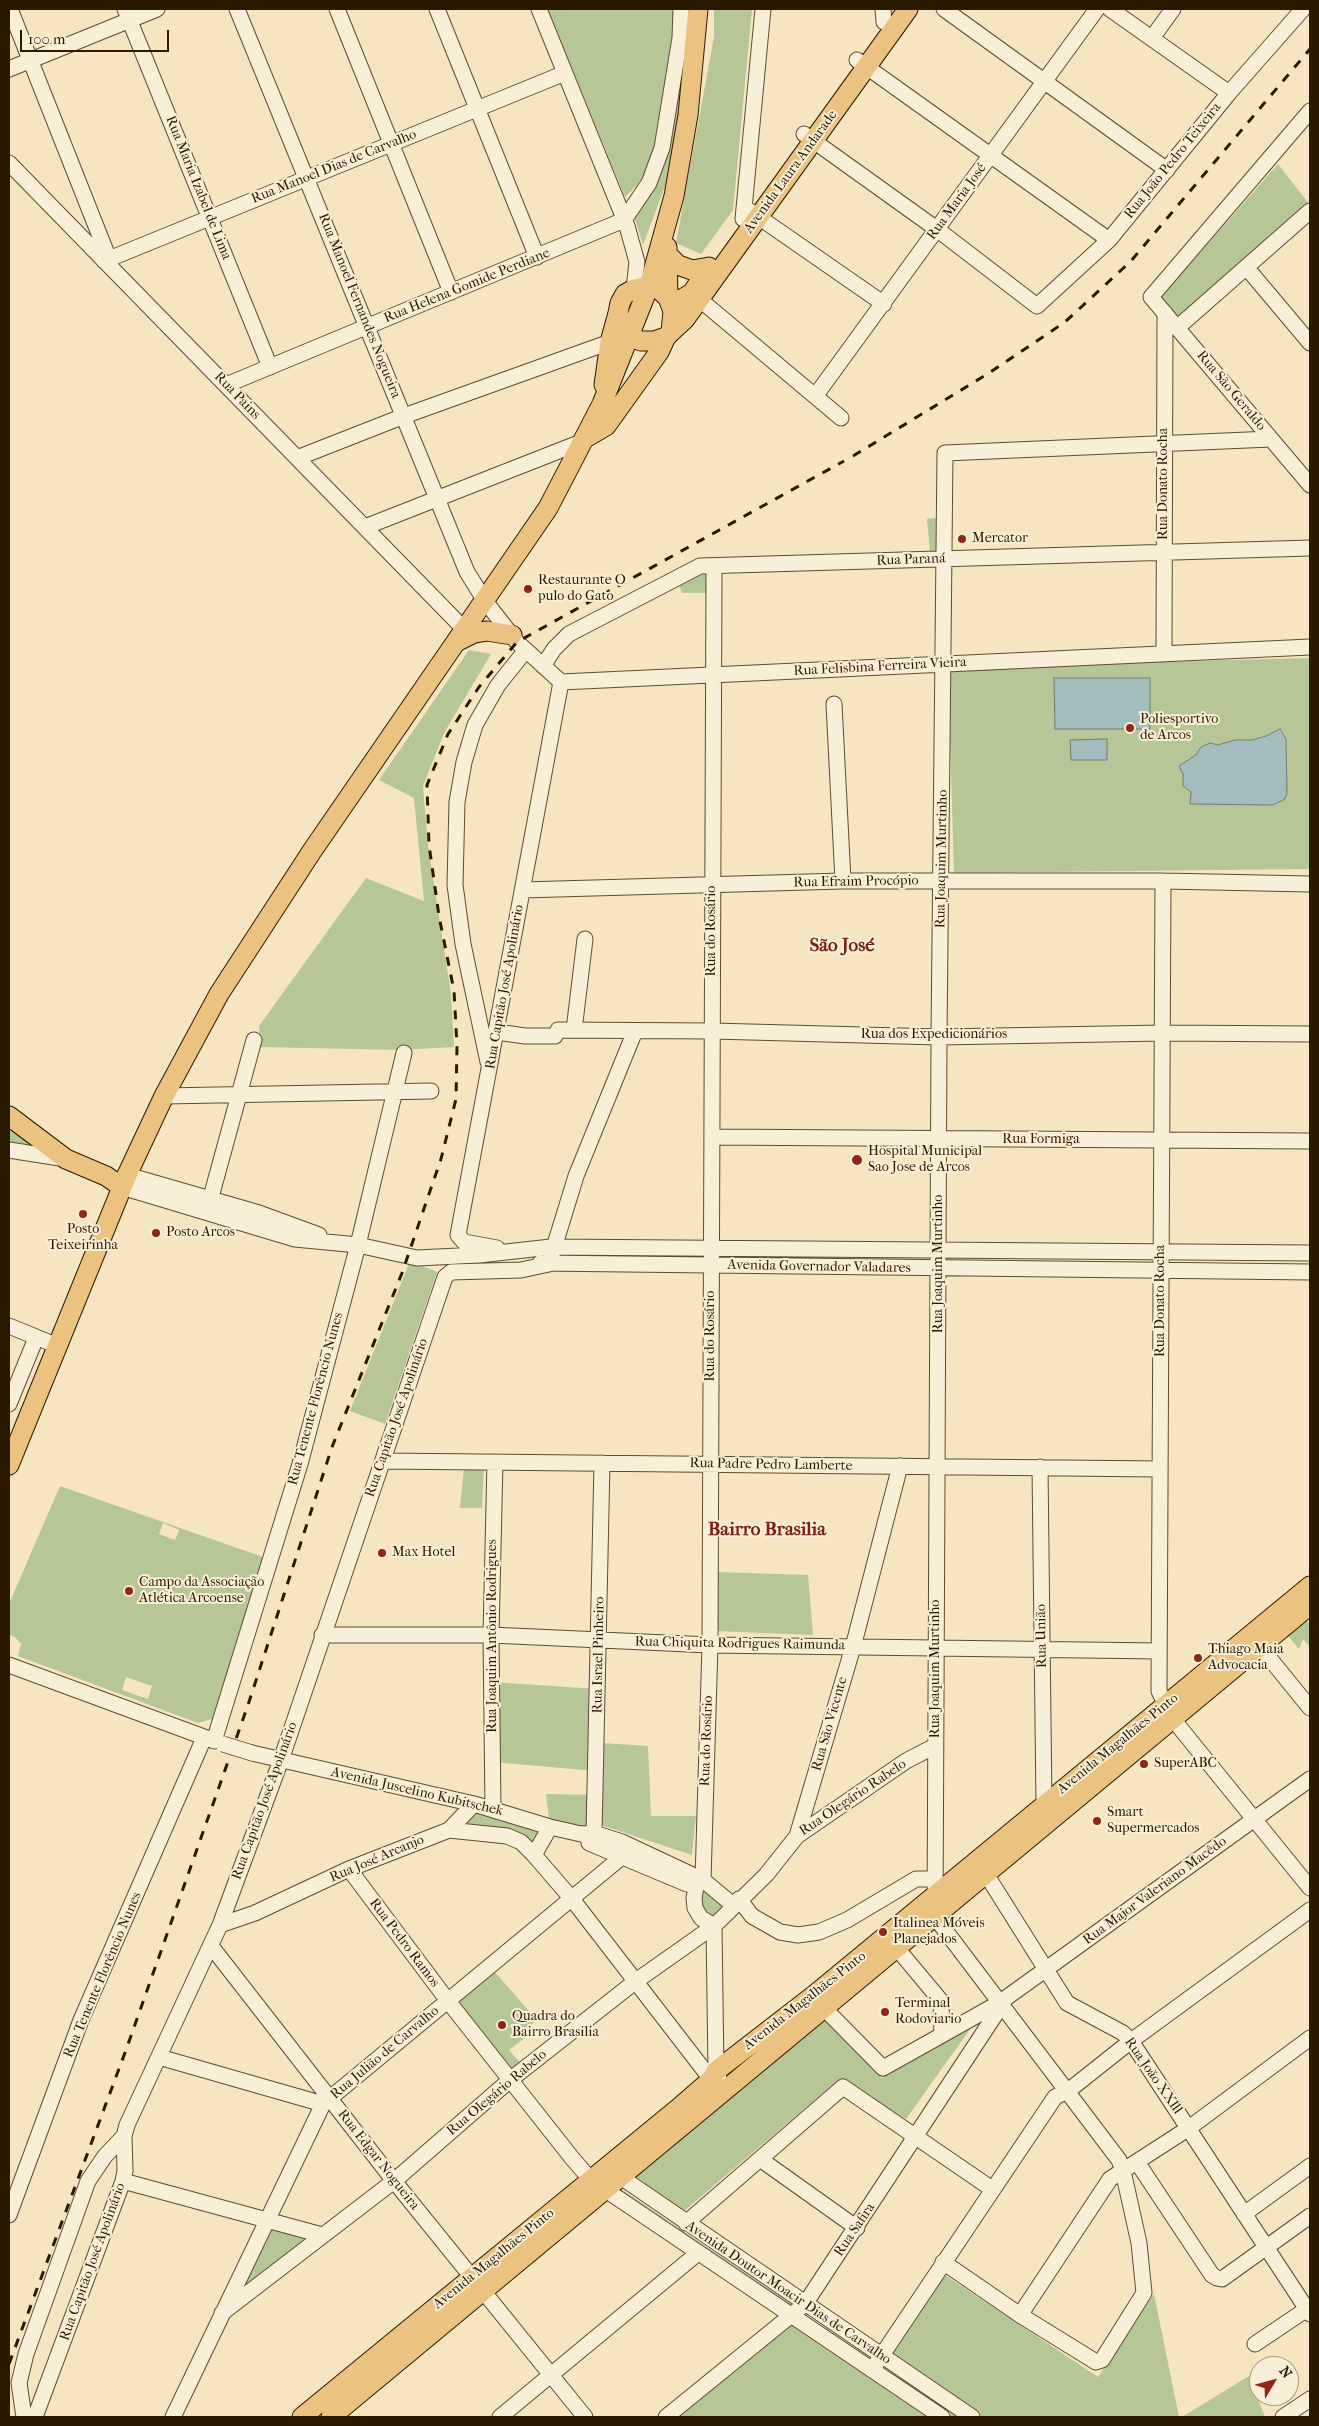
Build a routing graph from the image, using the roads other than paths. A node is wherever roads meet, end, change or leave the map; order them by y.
1 (10, 9) edge
2 (157, 9) edge
3 (237, 9) edge
4 (337, 9) edge
5 (437, 9) edge
6 (538, 9) edge
7 (680, 9) edge
8 (698, 9) edge
9 (763, 9) edge
10 (908, 9) edge
11 (944, 9) edge
12 (1097, 9) edge
13 (1110, 9) edge
14 (1173, 9) edge
15 (1303, 9) edge
16 (887, 13) edge
17 (127, 14) edge
18 (1152, 38) junction
19 (30, 60) junction
20 (862, 63) junction
21 (9, 69) edge
22 (565, 73) junction
23 (1045, 82) junction
24 (1229, 93) junction
25 (477, 109) junction
26 (1310, 111) edge
27 (809, 137) junction
28 (392, 144) junction
29 (991, 156) junction
30 (9, 163) edge
31 (1166, 170) junction
32 (306, 178) junction
33 (1310, 211) edge
34 (750, 215) junction
35 (210, 218) junction
36 (624, 220) junction
37 (666, 230) junction
38 (938, 230) junction
39 (1109, 240) junction
40 (667, 254) junction
41 (537, 257) junction
42 (106, 260) junction
43 (710, 267) junction
44 (1246, 267) junction
45 (641, 287) junction
46 (451, 292) junction
47 (695, 296) junction
48 (669, 300) junction
49 (884, 304) junction
50 (618, 313) junction
51 (1165, 313) junction
52 (367, 327) junction
53 (1177, 328) junction
54 (668, 334) junction
55 (630, 337) junction
56 (610, 342) junction
57 (1310, 343) edge
58 (270, 367) junction
59 (226, 385) junction
60 (816, 396) junction
61 (602, 404) junction
62 (404, 416) junction
63 (841, 418) dead end
64 (585, 439) junction
65 (1271, 439) junction
66 (1164, 444) junction
67 (297, 458) junction
68 (1309, 482) edge
69 (437, 499) junction
70 (365, 527) junction
71 (1310, 548) edge
72 (1164, 552) junction
73 (944, 559) junction
74 (714, 566) junction
75 (485, 601) junction
76 (462, 635) junction
77 (512, 635) junction
78 (1310, 648) edge
79 (526, 650) junction
80 (1164, 654) junction
81 (944, 665) junction
82 (543, 666) junction
83 (713, 675) junction
84 (561, 682) junction
85 (834, 704) dead end
86 (843, 881) junction
87 (942, 881) junction
88 (1164, 881) junction
89 (1310, 884) edge
90 (713, 885) junction
91 (522, 890) junction
92 (585, 939) dead end
93 (476, 1003) junction
94 (500, 1016) junction
95 (574, 1030) junction
96 (634, 1031) junction
97 (712, 1031) junction
98 (497, 1032) junction
99 (1162, 1033) junction
100 (1310, 1034) edge
101 (939, 1037) junction
102 (254, 1040) dead end
103 (404, 1053) dead end
104 (490, 1072) junction
105 (395, 1091) junction
106 (431, 1091) dead end
107 (239, 1094) junction
108 (164, 1096) junction
109 (9, 1116) edge
110 (712, 1138) junction
111 (940, 1139) junction
112 (1162, 1140) junction
113 (1310, 1141) edge
114 (9, 1150) edge
115 (66, 1159) junction
116 (124, 1181) junction
117 (208, 1206) junction
118 (358, 1246) junction
119 (555, 1248) junction
120 (711, 1249) junction
121 (511, 1251) junction
122 (939, 1251) junction
123 (1161, 1252) junction
124 (1310, 1253) edge
125 (479, 1255) junction
126 (549, 1264) junction
127 (711, 1266) junction
128 (939, 1268) junction
129 (1161, 1270) junction
130 (1310, 1272) edge
131 (9, 1326) edge
132 (36, 1338) junction
133 (58, 1346) junction
134 (9, 1404) edge
135 (383, 1461) junction
136 (495, 1462) junction
137 (602, 1464) junction
138 (711, 1464) junction
139 (9, 1465) edge
140 (900, 1466) junction
141 (938, 1466) junction
142 (1040, 1468) junction
143 (1160, 1468) junction
144 (1310, 1586) edge
145 (1310, 1604) edge
146 (322, 1635) junction
147 (491, 1635) junction
148 (600, 1641) junction
149 (1255, 1641) junction
150 (710, 1644) junction
151 (853, 1647) junction
152 (936, 1648) junction
153 (1042, 1650) junction
154 (1159, 1651) junction
155 (9, 1665) edge
156 (1310, 1708) edge
157 (1169, 1712) junction
158 (214, 1741) junction
159 (935, 1746) junction
160 (281, 1760) junction
161 (1310, 1779) edge
162 (474, 1804) junction
163 (493, 1809) junction
164 (1048, 1812) junction
165 (1255, 1818) junction
166 (550, 1827) junction
167 (449, 1830) junction
168 (797, 1836) junction
169 (590, 1838) junction
170 (534, 1855) junction
171 (623, 1856) junction
172 (982, 1867) junction
173 (349, 1869) junction
174 (700, 1878) junction
175 (1310, 1888) edge
176 (943, 1890) junction
177 (694, 1898) junction
178 (572, 1899) junction
179 (739, 1899) junction
180 (1310, 1910) edge
181 (935, 1917) junction
182 (220, 1925) junction
183 (714, 1926) junction
184 (892, 1942) junction
185 (210, 1946) junction
186 (1046, 1970) junction
187 (636, 1981) junction
188 (448, 2001) junction
189 (818, 2003) junction
190 (1000, 2004) junction
191 (942, 2035) junction
192 (1310, 2038) edge
193 (1131, 2041) junction
194 (159, 2057) junction
195 (510, 2080) junction
196 (719, 2084) junction
197 (1068, 2091) junction
198 (326, 2101) junction
199 (1189, 2128) junction
200 (124, 2136) junction
201 (916, 2136) junction
202 (760, 2159) junction
203 (1137, 2162) junction
204 (1310, 2166) edge
205 (1123, 2171) junction
206 (606, 2179) junction
207 (123, 2181) junction
208 (394, 2181) junction
209 (992, 2189) junction
210 (1244, 2214) junction
211 (9, 2215) edge
212 (1310, 2216) edge
213 (268, 2220) junction
214 (686, 2223) junction
215 (857, 2228) junction
216 (322, 2235) junction
217 (1265, 2248) junction
218 (698, 2253) junction
219 (943, 2262) junction
220 (478, 2284) junction
221 (805, 2304) junction
222 (1309, 2310) edge
223 (222, 2313) junction
224 (792, 2315) junction
225 (1020, 2315) junction
226 (1255, 2344) dead end
227 (881, 2356) junction
228 (872, 2370) junction
229 (551, 2376) junction
230 (1310, 2399) edge
231 (24, 2417) edge
232 (35, 2417) edge
233 (173, 2417) edge
234 (302, 2417) edge
235 (331, 2417) edge
236 (500, 2417) edge
237 (585, 2417) edge
238 (666, 2417) edge
239 (942, 2417) edge
240 (972, 2417) edge
241 (1283, 2417) edge

1 - 19 street
2 - 17 street
3 - 32 street, Rua Manoel Fernandes Nogueira
4 - 28 street
5 - 25 street
6 - 22 street
7 - 36 street
8 - 37 main road
9 - 34 street
10 - 20 main road, Avenida Laura Andarade
11 - 23 street
12 - 23 street, Rua Maria José
13 - 18 street
14 - 18 street
15 - 24 street, Rua João Pedro Teixeira
16 - 20 main road
17 - 19 street
17 - 35 street, Rua Maria Izabel de Lima
18 - 24 street
19 - 21 street
19 - 42 street
20 - 27 main road, Avenida Laura Andarade
20 - 29 street
22 - 25 street, Rua Manoel Dias de Carvalho
22 - 36 street
23 - 29 street, Rua Maria José
23 - 31 street
24 - 31 street, Rua João Pedro Teixeira
25 - 28 street, Rua Manoel Dias de Carvalho
25 - 41 street
26 - 51 street, Rua São Geraldo
27 - 34 main road, Avenida Laura Andarade
27 - 38 street
28 - 32 street, Rua Manoel Dias de Carvalho
28 - 46 street
29 - 38 street, Rua Maria José
29 - 39 street
30 - 42 street, Rua Pains
31 - 39 street, Rua João Pedro Teixeira
32 - 35 street, Rua Manoel Dias de Carvalho
32 - 52 street, Rua Manoel Fernandes Nogueira
33 - 44 street
34 - 43 main road
34 - 47 main road, Avenida Laura Andarade
34 - 49 street
35 - 42 street, Rua Manoel Dias de Carvalho
35 - 58 street, Rua Maria Izabel de Lima
36 - 41 street, Rua Helena Gomide Perdiane
36 - 45 street
37 - 40 main road
37 - 45 main road
38 - 39 street, Rua João Pedro Teixeira
38 - 49 street, Rua Maria José
40 - 43 main road
40 - 48 main road
41 - 46 street, Rua Helena Gomide Perdiane
42 - 59 street, Rua Pains
43 - 47 main road
44 - 53 street
44 - 57 street
45 - 48 main road
45 - 50 main road
45 - 55 main road
46 - 52 street, Rua Helena Gomide Perdiane
47 - 48 main road
47 - 54 main road, Avenida Laura Andarade
47 - 60 street
48 - 54 main road
49 - 60 street, Rua Maria José
50 - 55 main road
50 - 56 main road
51 - 53 street, Rua São Geraldo
51 - 66 street, Rua Donato Rocha
52 - 58 street, Rua Helena Gomide Perdiane
52 - 62 street, Rua Manoel Fernandes Nogueira
53 - 65 street, Rua São Geraldo
54 - 55 main road
54 - 64 main road
55 - 61 main road
56 - 61 main road
56 - 62 street
58 - 59 street, Rua Helena Gomide Perdiane
59 - 67 street, Rua Pains
60 - 63 street
61 - 64 main road
62 - 67 street
62 - 69 street, Rua Manoel Fernandes Nogueira
64 - 69 street
64 - 75 main road
65 - 66 street
65 - 68 street, Rua São Geraldo
66 - 72 street, Rua Donato Rocha
66 - 73 street, Rua Joaquim Murtinho
67 - 70 street, Rua Pains
69 - 70 street
69 - 75 street, Rua Manoel Fernandes Nogueira
70 - 76 street, Rua Pains
71 - 72 street, Rua Paraná
72 - 73 street, Rua Paraná
72 - 80 street, Rua Donato Rocha
73 - 74 street, Rua Paraná
73 - 81 street, Rua Joaquim Murtinho
74 - 82 street, Rua Paraná
74 - 83 street, Rua do Rosário
75 - 76 main road
75 - 77 street
76 - 77 main road
76 - 108 main road
77 - 79 street
78 - 80 street, Rua Felisbina Ferreira Vieira
79 - 82 street
79 - 93 street
80 - 81 street, Rua Felisbina Ferreira Vieira
81 - 83 street, Rua Felisbina Ferreira Vieira
81 - 87 street, Rua Joaquim Murtinho
82 - 84 street
83 - 84 street, Rua Felisbina Ferreira Vieira
83 - 90 street, Rua do Rosário
84 - 91 street, Rua Capitão José Apolinário
85 - 86 street
86 - 87 street, Rua Efraim Procópio
86 - 90 street, Rua Efraim Procópio
87 - 88 street, Rua Efraim Procópio
87 - 101 street, Rua Joaquim Murtinho
88 - 89 street, Rua Efraim Procópio
88 - 99 street, Rua Donato Rocha
90 - 91 street, Rua Efraim Procópio
90 - 97 street, Rua do Rosário
91 - 94 street, Rua Capitão José Apolinário
92 - 95 street
93 - 94 street
93 - 104 street
94 - 98 street, Rua Capitão José Apolinário
95 - 96 street, Rua dos Expedicionários
95 - 98 street, Rua dos Expedicionários
96 - 97 street, Rua dos Expedicionários
96 - 119 street
97 - 101 street, Rua dos Expedicionários
97 - 110 street, Rua do Rosário
98 - 104 street, Rua Capitão José Apolinário
99 - 100 street, Rua dos Expedicionários
99 - 101 street, Rua dos Expedicionários
99 - 112 street, Rua Donato Rocha
101 - 111 street, Rua Joaquim Murtinho
102 - 107 street
103 - 105 street, Rua Tenente Florêncio Nunes
104 - 121 street, Rua Capitão José Apolinário
105 - 106 street
105 - 107 street
105 - 118 street, Rua Tenente Florêncio Nunes
107 - 108 street
107 - 117 street
108 - 116 main road
109 - 115 main road
110 - 111 street, Rua Formiga
110 - 120 street, Rua do Rosário
111 - 112 street, Rua Formiga
111 - 122 street, Rua Joaquim Murtinho
112 - 113 street, Rua Formiga
112 - 123 street, Rua Donato Rocha
114 - 115 street
115 - 116 main road
116 - 117 street, Avenida Governador Valadares
116 - 133 main road
117 - 118 street, Avenida Governador Valadares
118 - 125 street, Avenida Governador Valadares
118 - 158 street, Rua Tenente Florêncio Nunes
119 - 120 street, Avenida Governador Valadares
119 - 121 street, Avenida Governador Valadares
119 - 126 street
120 - 122 street, Avenida Governador Valadares
120 - 127 street, Rua do Rosário
121 - 125 street, Avenida Governador Valadares
122 - 123 street, Avenida Governador Valadares
122 - 128 street, Rua Joaquim Murtinho
123 - 124 street, Avenida Governador Valadares
123 - 129 street, Rua Donato Rocha
125 - 126 street, Avenida Governador Valadares
126 - 127 street, Avenida Governador Valadares
126 - 135 street, Rua Capitão José Apolinário
127 - 128 street, Avenida Governador Valadares
127 - 138 street, Rua do Rosário
128 - 129 street, Avenida Governador Valadares
128 - 141 street, Rua Joaquim Murtinho
129 - 130 street, Avenida Governador Valadares
129 - 143 street, Rua Donato Rocha
131 - 132 street
132 - 133 street
132 - 134 street
133 - 139 main road
135 - 136 street, Rua Padre Pedro Lamberte
135 - 146 street, Rua Capitão José Apolinário
136 - 137 street, Rua Padre Pedro Lamberte
136 - 147 street, Rua Joaquim Antônio Rodrigues
137 - 138 street, Rua Padre Pedro Lamberte
137 - 148 street, Rua Israel Pinheiro
138 - 140 street, Rua Padre Pedro Lamberte
138 - 150 street, Rua do Rosário
140 - 141 street, Rua Padre Pedro Lamberte
140 - 151 street, Rua São Vicente
141 - 142 street, Rua Padre Pedro Lamberte
141 - 152 street, Rua Joaquim Murtinho
142 - 143 street, Rua Padre Pedro Lamberte
142 - 153 street, Rua União
143 - 154 street, Rua Donato Rocha
144 - 149 main road, Avenida Magalhães Pinto
145 - 149 main road, Avenida Magalhães Pinto
146 - 147 street, Rua Chiquita Rodrigues Raimunda
146 - 160 street, Rua Capitão José Apolinário
147 - 148 street, Rua Chiquita Rodrigues Raimunda
147 - 163 street, Rua Joaquim Antônio Rodrigues
148 - 150 street, Rua Chiquita Rodrigues Raimunda
148 - 169 street, Rua Israel Pinheiro
149 - 156 street
149 - 157 main road, Avenida Magalhães Pinto
150 - 151 street, Rua Chiquita Rodrigues Raimunda
150 - 174 street, Rua do Rosário
151 - 152 street, Rua Chiquita Rodrigues Raimunda
151 - 168 street, Rua São Vicente
152 - 153 street, Rua Chiquita Rodrigues Raimunda
152 - 159 street, Rua Joaquim Murtinho
153 - 154 street, Rua Chiquita Rodrigues Raimunda
153 - 164 street, Rua União
154 - 157 street, Rua Donato Rocha
155 - 158 street, Avenida Juscelino Kubitschek
157 - 164 main road, Avenida Magalhães Pinto
157 - 165 street
158 - 160 street, Avenida Juscelino Kubitschek, bridge
158 - 211 street, Rua Tenente Florêncio Nunes
159 - 168 street, Rua Olegário Rabelo
159 - 176 street, Rua Joaquim Murtinho
160 - 162 street, Avenida Juscelino Kubitschek
160 - 182 street, Rua Capitão José Apolinário
161 - 165 street, Rua Major Valeriano Macêdo
162 - 163 street, Avenida Juscelino Kubitschek
162 - 167 street
163 - 166 street, Avenida Juscelino Kubitschek
164 - 172 main road, Avenida Magalhães Pinto
165 - 175 street
165 - 186 street, Rua Major Valeriano Macêdo
166 - 169 street, Avenida Juscelino Kubitschek
166 - 170 street
167 - 170 street, Rua José Arcanjo
167 - 173 street, Rua José Arcanjo
168 - 179 street, Rua Olegário Rabelo
169 - 171 street, Avenida Juscelino Kubitschek
169 - 174 street, Avenida Juscelino Kubitschek
170 - 178 street, Rua José Arcanjo
171 - 177 street, Avenida Juscelino Kubitschek
171 - 178 street, Rua Julião de Carvalho
172 - 176 main road, Avenida Magalhães Pinto
172 - 186 street, Rua João XXlll
173 - 182 street, Rua José Arcanjo
173 - 188 street, Rua Pedro Ramos
174 - 177 street, Rua do Rosário
174 - 179 street, Avenida Juscelino Kubitschek
176 - 179 street
176 - 181 main road, Avenida Magalhães Pinto
176 - 184 main road, Avenida Magalhães Pinto
177 - 183 street
178 - 187 street, Rua José Arcanjo
178 - 188 street, Rua Julião de Carvalho
179 - 183 street, Rua Olegário Rabelo
180 - 193 street
181 - 184 main road, Avenida Magalhães Pinto
181 - 190 street
182 - 185 street, Rua Capitão José Apolinário
183 - 187 street, Rua Olegário Rabelo
183 - 196 street
184 - 189 main road, Avenida Magalhães Pinto
184 - 191 street
185 - 194 street, Rua Capitão José Apolinário
185 - 198 street, Rua Edgar Nogueira
186 - 190 street, Rua Major Valeriano Macêdo
186 - 193 street, Rua João XXlll
187 - 195 street, Rua Olegário Rabelo
187 - 196 street, Rua José Arcanjo
188 - 195 street, Rua Pedro Ramos
188 - 198 street, Rua Julião de Carvalho
189 - 191 street, Rua Major Valeriano Macêdo
189 - 196 main road, Avenida Magalhães Pinto
190 - 191 street, Rua Major Valeriano Macêdo
190 - 197 street
190 - 201 street, Rua Safira
192 - 199 street
193 - 197 street
193 - 199 street, Rua João XXlll
194 - 198 street
194 - 200 street, Rua Capitão José Apolinário
195 - 206 street, Rua Pedro Ramos
195 - 208 street, Rua Olegário Rabelo
196 - 206 main road, Avenida Magalhães Pinto
197 - 205 street
197 - 209 street
198 - 208 street, Rua Edgar Nogueira
198 - 213 street, Rua Julião de Carvalho
199 - 203 street
199 - 210 street, Rua João XXlll
200 - 207 street, Rua Capitão José Apolinário
200 - 231 street
201 - 202 street
201 - 209 street
201 - 215 street, Rua Safira
202 - 214 street
202 - 215 street
203 - 205 street
203 - 217 street
204 - 210 street
205 - 225 street
205 - 225 street
206 - 214 street, Avenida Doutor Moacir Dias de Carvalho
206 - 218 street, Avenida Doutor Moacir Dias de Carvalho
206 - 220 main road, Avenida Magalhães Pinto
207 - 213 street
207 - 232 street, Rua Capitão José Apolinário
208 - 216 street, Rua Olegário Rabelo
208 - 220 street, Rua Edgar Nogueira
209 - 219 street
210 - 217 street, Rua João XXlll
212 - 217 street
213 - 216 street
213 - 223 street, Rua Julião de Carvalho
214 - 221 street, Avenida Doutor Moacir Dias de Carvalho
215 - 221 street, Rua Safira
216 - 223 street, Rua Olegário Rabelo
217 - 222 street, Rua João XXlll
218 - 224 street, Avenida Doutor Moacir Dias de Carvalho
218 - 229 street
219 - 225 street
219 - 227 street
220 - 229 street, Rua Edgar Nogueira
220 - 234 main road, Avenida Magalhães Pinto
220 - 235 main road, Avenida Magalhães Pinto
221 - 224 street, Rua Safira
221 - 227 street, Avenida Doutor Moacir Dias de Carvalho
222 - 226 street
223 - 233 street, Rua Julião de Carvalho
224 - 228 street, Avenida Doutor Moacir Dias de Carvalho
224 - 238 street, Rua Safira
227 - 228 street
227 - 240 street, Avenida Doutor Moacir Dias de Carvalho
228 - 239 street, Avenida Doutor Moacir Dias de Carvalho
229 - 236 street
229 - 237 street, Rua Edgar Nogueira
230 - 241 street

